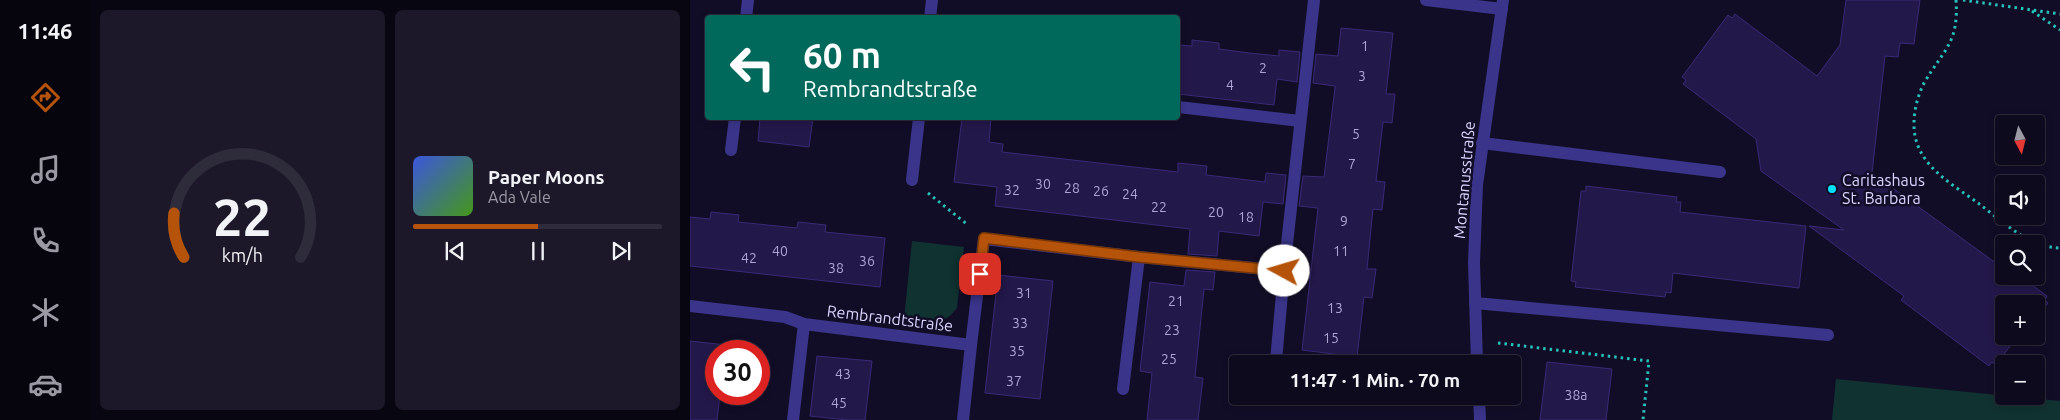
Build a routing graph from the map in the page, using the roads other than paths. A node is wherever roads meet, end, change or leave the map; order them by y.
1 (748, 0) edge
2 (932, 0) edge
3 (1314, 0) edge
4 (1426, 0) edge
5 (1502, 4) edge
6 (746, 15) edge
7 (930, 15) edge
8 (1180, 107) edge
9 (735, 120) edge
10 (919, 120) edge
11 (1300, 121) junction
12 (1482, 143) junction
13 (731, 150) dead end
14 (1720, 172) dead end
15 (912, 180) road end
16 (1139, 257) junction
17 (1284, 271) junction
18 (1475, 303) junction
19 (690, 306) edge
20 (804, 324) junction
21 (1828, 336) dead end
22 (971, 345) junction
23 (1277, 355) edge
24 (1477, 355) edge
25 (1123, 389) dead end
26 (1479, 405) edge
27 (793, 420) edge
28 (963, 420) edge
29 (1480, 420) edge

1 - 6 street
2 - 7 street
3 - 11 street
4 - 5 street
5 - 12 street, Montanusstraße
8 - 11 street
9 - 13 street
10 - 15 street
11 - 17 street
12 - 14 street
12 - 18 street, Montanusstraße
16 - 17 street
16 - 22 street, Rembrandtstraße
16 - 25 street
17 - 23 street
18 - 21 street
18 - 24 street, Montanusstraße
19 - 20 street, Rembrandtstraße
20 - 22 street, Rembrandtstraße
20 - 27 street, Rembrandtstraße
22 - 28 street, Rembrandtstraße
26 - 29 street

